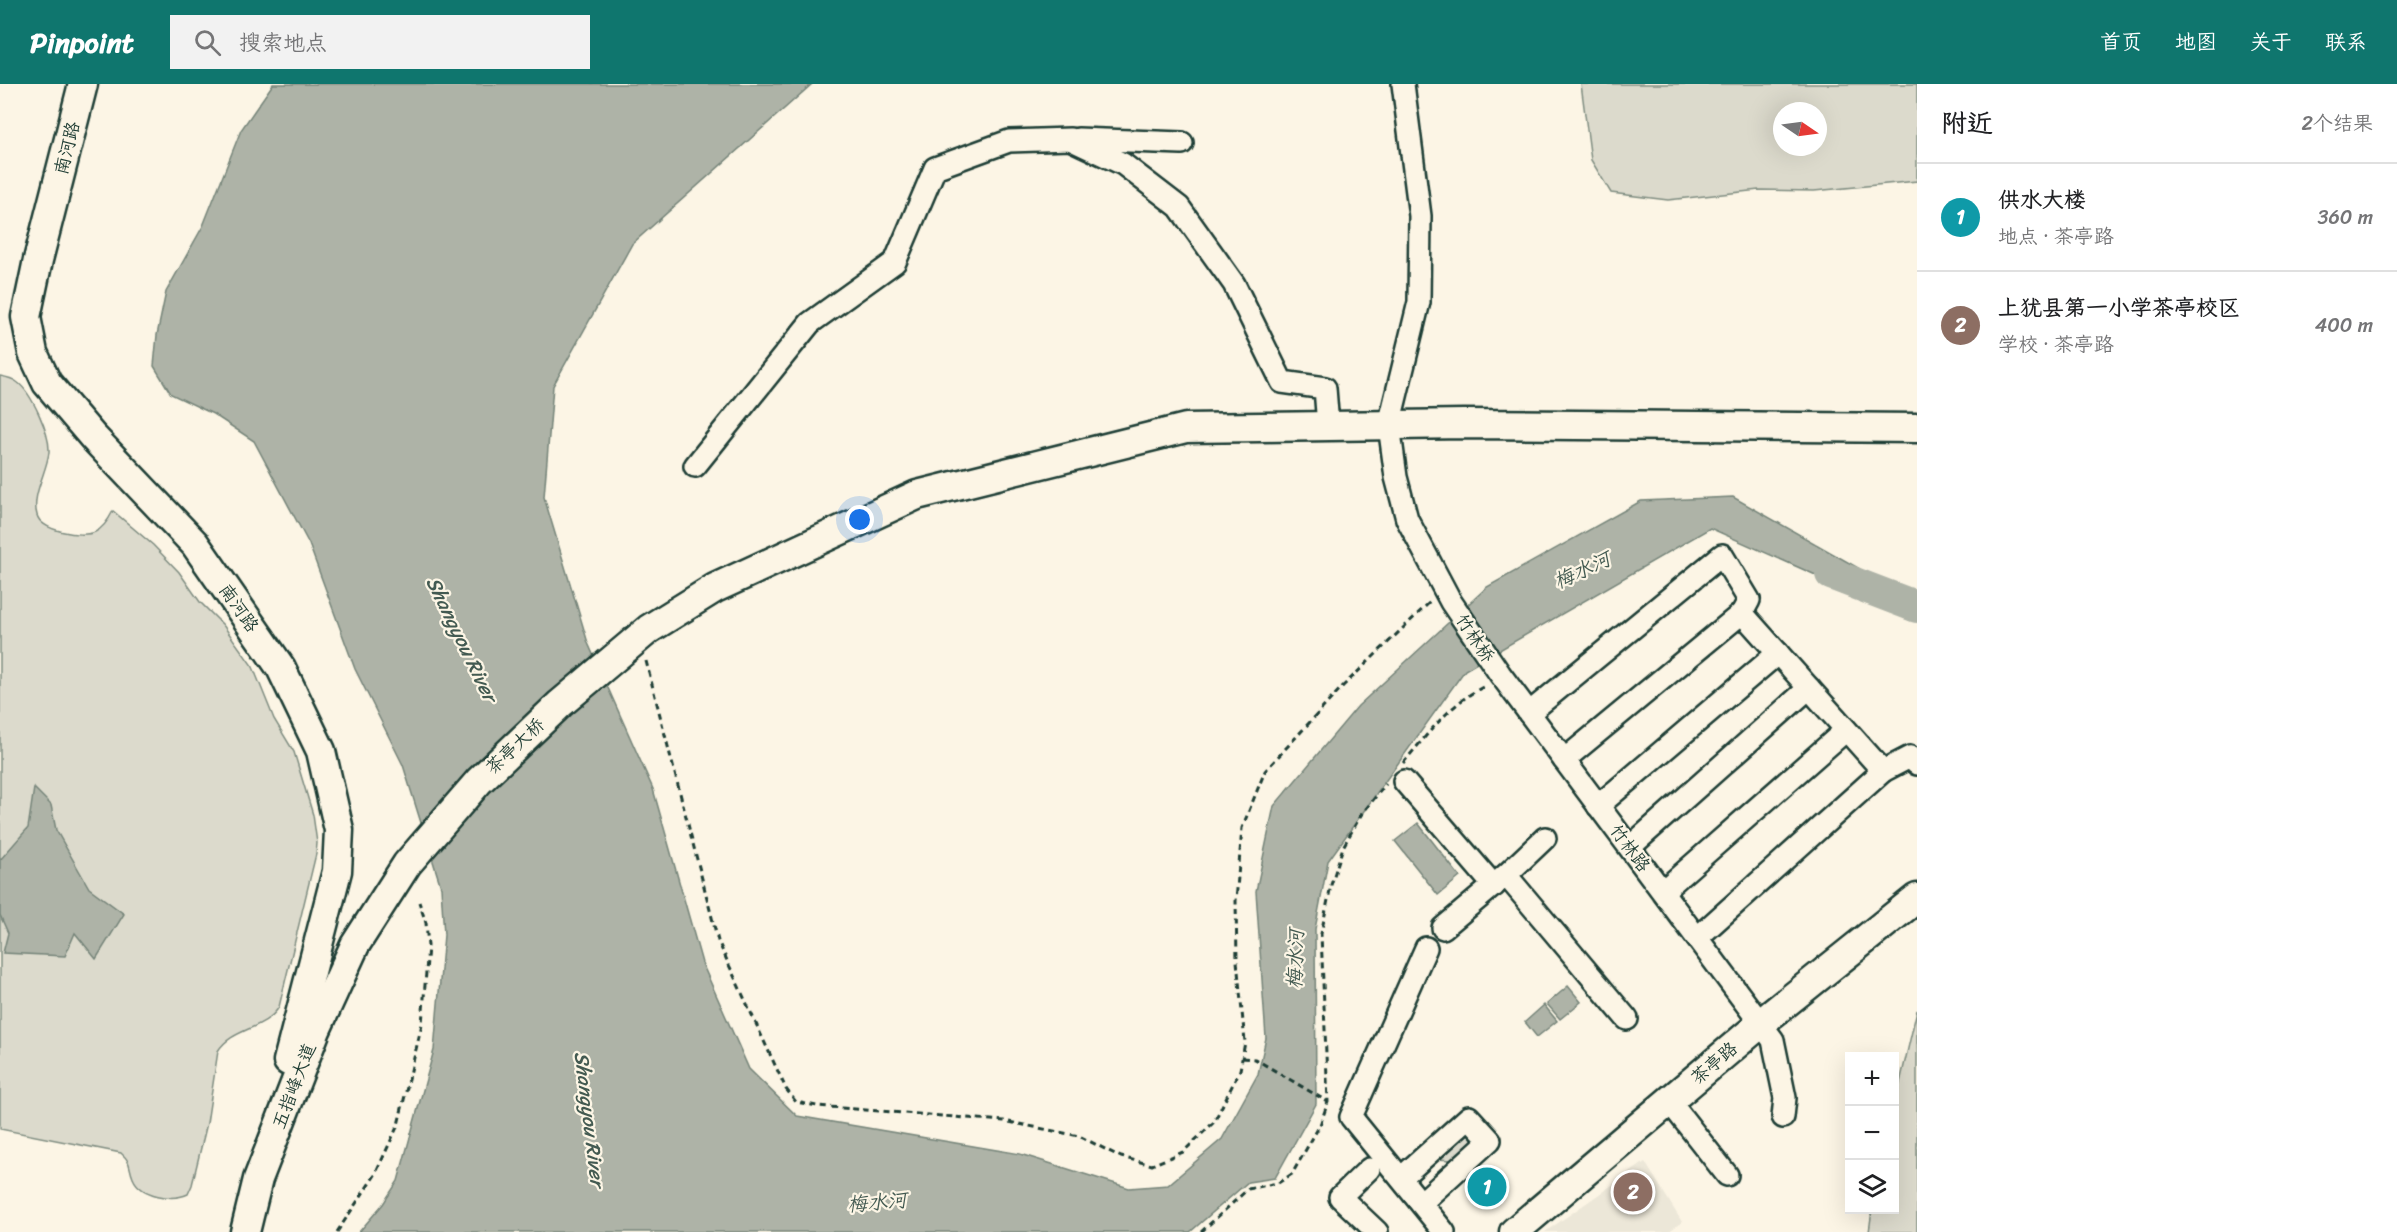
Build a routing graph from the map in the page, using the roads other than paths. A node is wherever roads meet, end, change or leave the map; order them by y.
1 (83, 84) edge
2 (1403, 84) edge
3 (1070, 139) junction
4 (1182, 143) dead end
5 (1389, 425) junction
6 (1328, 426) junction
7 (1917, 428) edge
8 (695, 466) dead end
9 (1742, 613) junction
10 (1778, 653) junction
11 (1501, 676) joint
12 (1809, 688) junction
13 (1529, 713) junction
14 (1846, 730) junction
15 (1564, 760) junction
16 (1917, 764) edge
17 (1883, 771) junction
18 (1396, 777) road end
19 (1598, 806) junction
20 (1545, 838) dead end
21 (1630, 847) junction
22 (1500, 880) junction
23 (1663, 891) junction
24 (1917, 898) edge
25 (1443, 928) dead end
26 (1697, 938) junction
27 (356, 945) joint
28 (1426, 948) dead end
29 (1627, 1019) dead end
30 (1761, 1023) junction
31 (1669, 1101) junction
32 (1783, 1118) dead end
33 (1369, 1169) dead end
34 (1727, 1175) dead end
35 (1401, 1178) junction
36 (258, 1179) junction
37 (1421, 1203) junction
38 (245, 1232) edge
39 (1377, 1232) edge
40 (1444, 1232) edge
41 (1514, 1232) edge

1 - 36 main road, 南河路
2 - 5 street
3 - 4 street
3 - 6 street
3 - 8 street
5 - 6 main road, 茶亭大桥
5 - 7 main road, 茶亭大桥
5 - 11 street, 竹林桥
6 - 27 main road, 茶亭大桥
9 - 10 street
9 - 13 street
9 - 15 street
10 - 12 street
10 - 19 street
11 - 13 street, 竹林路
12 - 14 street
12 - 21 street
13 - 15 street, 竹林路
14 - 17 street
14 - 23 street
15 - 19 street, 竹林路
16 - 17 street
17 - 26 street
18 - 22 street
19 - 21 street, 竹林路
20 - 22 street
21 - 23 street, 竹林路
22 - 25 street
22 - 29 street
23 - 26 street, 竹林路
24 - 30 main road, 茶亭路
26 - 30 street, 竹林路
27 - 36 main road, 五指峰大道
28 - 35 street
30 - 31 main road, 茶亭路
30 - 32 street, 竹林路
31 - 34 street
31 - 41 main road, 茶亭路
33 - 39 street
35 - 37 street
35 - 37 street
36 - 38 main road, 五指峰大道
37 - 40 street

